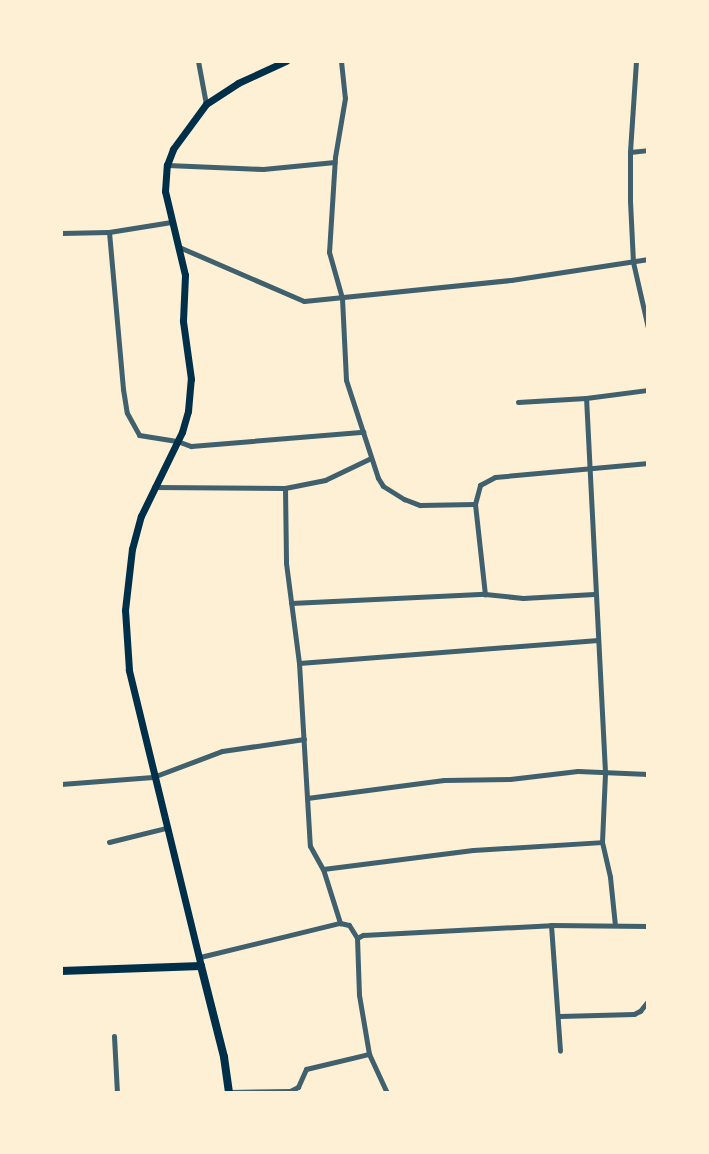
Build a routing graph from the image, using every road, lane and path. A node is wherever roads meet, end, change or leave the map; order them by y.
1 (198, 61) edge
2 (286, 61) edge
3 (341, 61) edge
4 (636, 61) edge
5 (206, 104) junction
6 (648, 150) edge
7 (630, 152) junction
8 (335, 162) junction
9 (167, 165) junction
10 (171, 222) junction
11 (109, 232) junction
12 (61, 233) edge
13 (179, 247) junction
14 (648, 259) edge
15 (633, 262) junction
16 (342, 298) junction
17 (648, 328) edge
18 (648, 390) edge
19 (586, 398) junction
20 (518, 402) dead end
21 (363, 432) junction
22 (177, 441) junction
23 (371, 458) junction
24 (648, 463) edge
25 (591, 470) junction
26 (152, 487) junction
27 (285, 488) junction
28 (475, 504) junction
29 (485, 594) junction
30 (594, 594) junction
31 (291, 603) junction
32 (598, 640) junction
33 (299, 663) junction
34 (304, 739) junction
35 (605, 772) junction
36 (648, 774) edge
37 (153, 777) junction
38 (61, 784) edge
39 (307, 798) junction
40 (166, 828) junction
41 (109, 842) dead end
42 (602, 842) junction
43 (323, 869) junction
44 (340, 923) junction
45 (551, 925) junction
46 (615, 925) junction
47 (648, 926) edge
48 (357, 938) junction
49 (200, 962) junction
50 (61, 971) edge
51 (648, 1002) edge
52 (560, 1016) junction
53 (114, 1036) dead end
54 (560, 1051) dead end
55 (369, 1054) junction
56 (229, 1092) edge
57 (117, 1093) edge
58 (387, 1093) edge

1 - 5 street
2 - 5 main road
3 - 8 street
4 - 7 street
5 - 9 main road
6 - 7 street
7 - 15 street
8 - 9 street
8 - 16 street
9 - 10 main road
10 - 11 street
10 - 13 main road
11 - 12 street
11 - 22 street
13 - 16 street
13 - 22 main road
14 - 15 street
15 - 16 street
15 - 17 street
16 - 21 street
18 - 19 street
19 - 20 street
19 - 25 street
21 - 22 street
21 - 23 street
22 - 26 main road
23 - 27 street
23 - 28 street
24 - 25 street
25 - 28 street
25 - 30 street
26 - 27 street
26 - 37 main road
27 - 31 street
28 - 29 street
29 - 30 street
29 - 31 street
30 - 32 street
31 - 33 street
32 - 33 street
32 - 35 street
33 - 34 street
34 - 37 street
34 - 39 street
35 - 36 street
35 - 39 street
35 - 42 street
37 - 38 street
37 - 40 main road
39 - 43 street
40 - 41 street
40 - 49 main road
42 - 43 street
42 - 46 street
43 - 44 street
44 - 48 street
44 - 49 street
45 - 46 street
45 - 48 street
45 - 52 street
46 - 47 street
48 - 55 street
49 - 50 main road
49 - 56 main road
51 - 52 street
52 - 54 street
53 - 57 street
55 - 56 street
55 - 58 street

